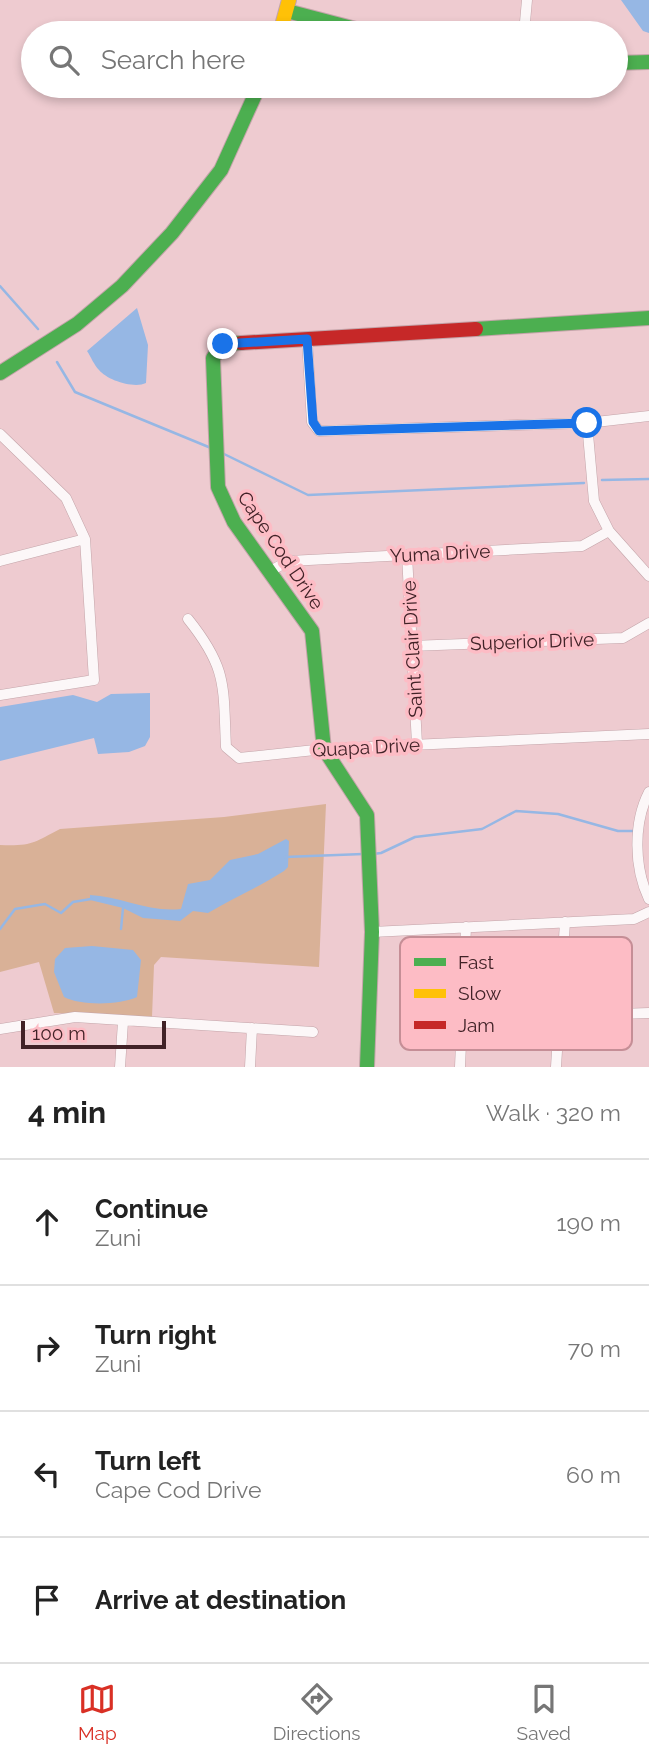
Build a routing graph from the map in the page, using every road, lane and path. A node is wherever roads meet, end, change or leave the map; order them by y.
1 (527, 0) edge
2 (288, 5) edge
3 (335, 21) edge
4 (525, 21) edge
5 (649, 62) edge
6 (628, 63) edge
7 (254, 98) edge
8 (649, 318) edge
9 (307, 339) junction
10 (0, 373) edge
11 (649, 416) edge
12 (587, 423) junction
13 (0, 434) edge
14 (609, 531) junction
15 (85, 539) junction
16 (407, 555) junction
17 (0, 562) edge
18 (270, 571) junction
19 (649, 576) edge
20 (188, 619) dead end
21 (649, 623) edge
22 (411, 646) junction
23 (0, 695) edge
24 (649, 734) edge
25 (417, 744) junction
26 (324, 749) junction
27 (649, 792) edge
28 (649, 899) edge
29 (649, 912) edge
30 (565, 922) junction
31 (467, 927) junction
32 (372, 932) junction
33 (466, 937) edge
34 (564, 937) edge
35 (123, 1022) junction
36 (252, 1028) junction
37 (0, 1030) edge
38 (313, 1032) dead end
39 (120, 1067) edge
40 (250, 1067) edge
41 (367, 1067) edge

1 - 4 street
2 - 3 street
5 - 6 street
7 - 10 street
8 - 9 street, Cape Cod Drive
9 - 12 street
9 - 18 street, Cape Cod Drive
11 - 12 street
12 - 14 street
13 - 15 street
14 - 16 street, Yuma Drive
14 - 19 street
15 - 17 street
15 - 23 street
16 - 18 street, Yuma Drive
16 - 22 street, Saint Clair Drive
18 - 26 street, Cape Cod Drive
20 - 26 street, Quapa Drive
21 - 22 street, Superior Drive
22 - 25 street, Saint Clair Drive
24 - 25 street, Quapa Drive
25 - 26 street, Quapa Drive
26 - 32 street, Cape Cod Drive
27 - 28 street
29 - 30 street
30 - 31 street
30 - 34 street
31 - 32 street
31 - 33 street
32 - 41 street, Cape Cod Drive
35 - 36 street
35 - 37 street
35 - 39 street
36 - 38 street
36 - 40 street

